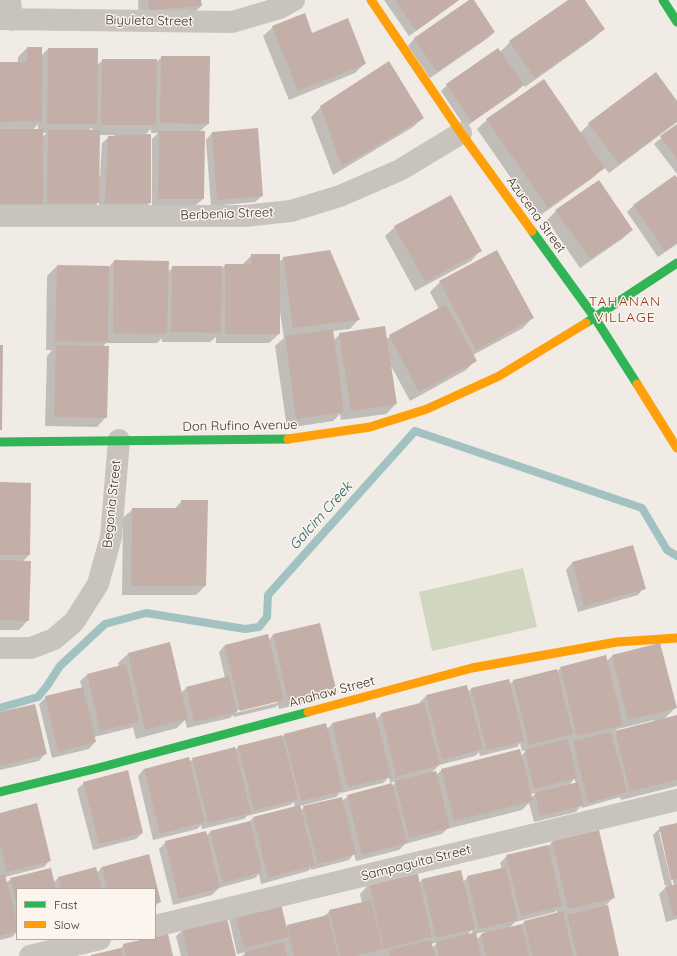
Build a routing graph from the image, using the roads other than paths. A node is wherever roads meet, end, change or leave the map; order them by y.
1 (294, 0) edge
2 (371, 0) edge
3 (663, 0) edge
4 (7, 13) edge
5 (677, 22) edge
6 (461, 133) junction
7 (0, 216) edge
8 (677, 263) edge
9 (595, 318) junction
10 (119, 440) junction
11 (0, 442) edge
12 (677, 448) edge
13 (676, 640) edge
14 (0, 648) edge
15 (0, 792) edge
16 (677, 800) edge
17 (156, 926) edge
18 (96, 940) edge
19 (30, 956) edge

1 - 4 street, Biyuleta Street
2 - 6 street, Azucena Street
3 - 5 street
6 - 7 street, Berbenia Street
6 - 9 street, Azucena Street
8 - 9 street, Don Rufino Avenue
9 - 10 street, Don Rufino Avenue
9 - 12 street, Azucena Street
10 - 11 street, Don Rufino Avenue
10 - 14 street, Begonia Street
13 - 15 street, Anahaw Street
16 - 17 street, Sampaguita Street
18 - 19 street

